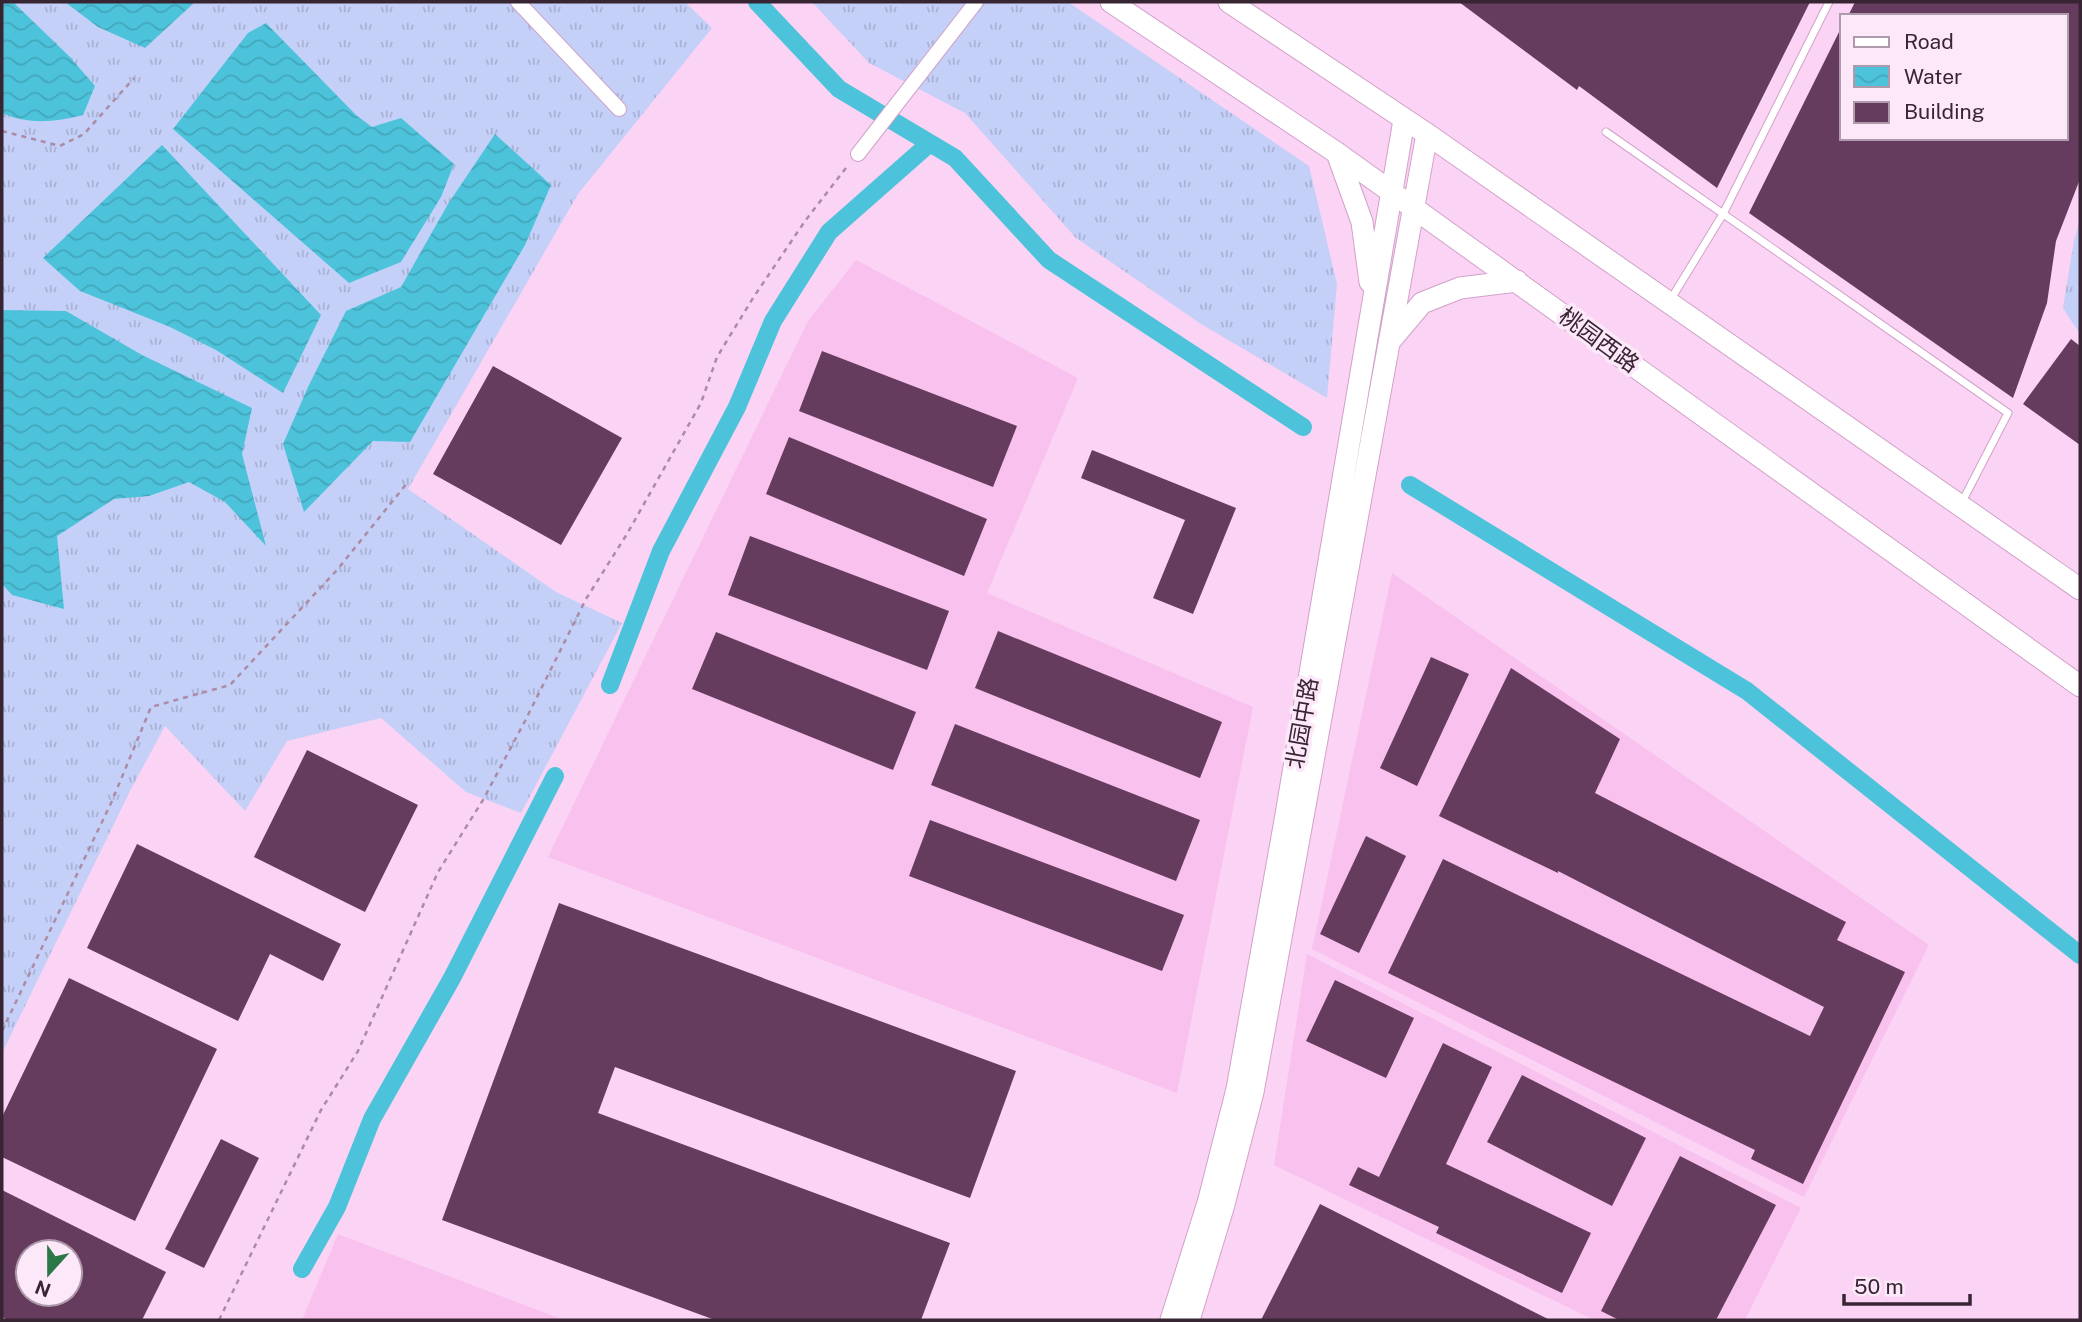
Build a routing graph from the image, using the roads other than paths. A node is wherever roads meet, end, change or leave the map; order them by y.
1 (518, 2) edge
2 (976, 2) edge
3 (1111, 2) edge
4 (1229, 2) edge
5 (1829, 2) edge
6 (619, 109) dead end
7 (1404, 120) junction
8 (1606, 132) dead end
9 (1427, 134) junction
10 (1337, 153) junction
11 (858, 154) road end
12 (1392, 192) junction
13 (1413, 207) junction
14 (1723, 214) junction
15 (1517, 281) junction
16 (1373, 303) junction
17 (1668, 303) junction
18 (1389, 343) junction
19 (1960, 506) junction
20 (2080, 589) edge
21 (2080, 686) edge
22 (1171, 1320) edge
23 (1189, 1320) edge

1 - 6 street
2 - 11 street
3 - 10 street, 桃园西路
4 - 7 street
5 - 14 lane
7 - 9 street
7 - 12 street, 北园中路
8 - 14 lane
9 - 13 street, 北园中路
9 - 17 street
10 - 12 street, 桃园西路
10 - 16 street
12 - 13 street, 桃园西路
12 - 16 street, 北园中路
13 - 15 street, 桃园西路
13 - 18 street, 北园中路
14 - 17 lane
14 - 19 lane
15 - 18 street
15 - 21 street, 桃园西路
16 - 22 street, 北园中路
17 - 19 street
18 - 23 street, 北园中路
19 - 20 street

